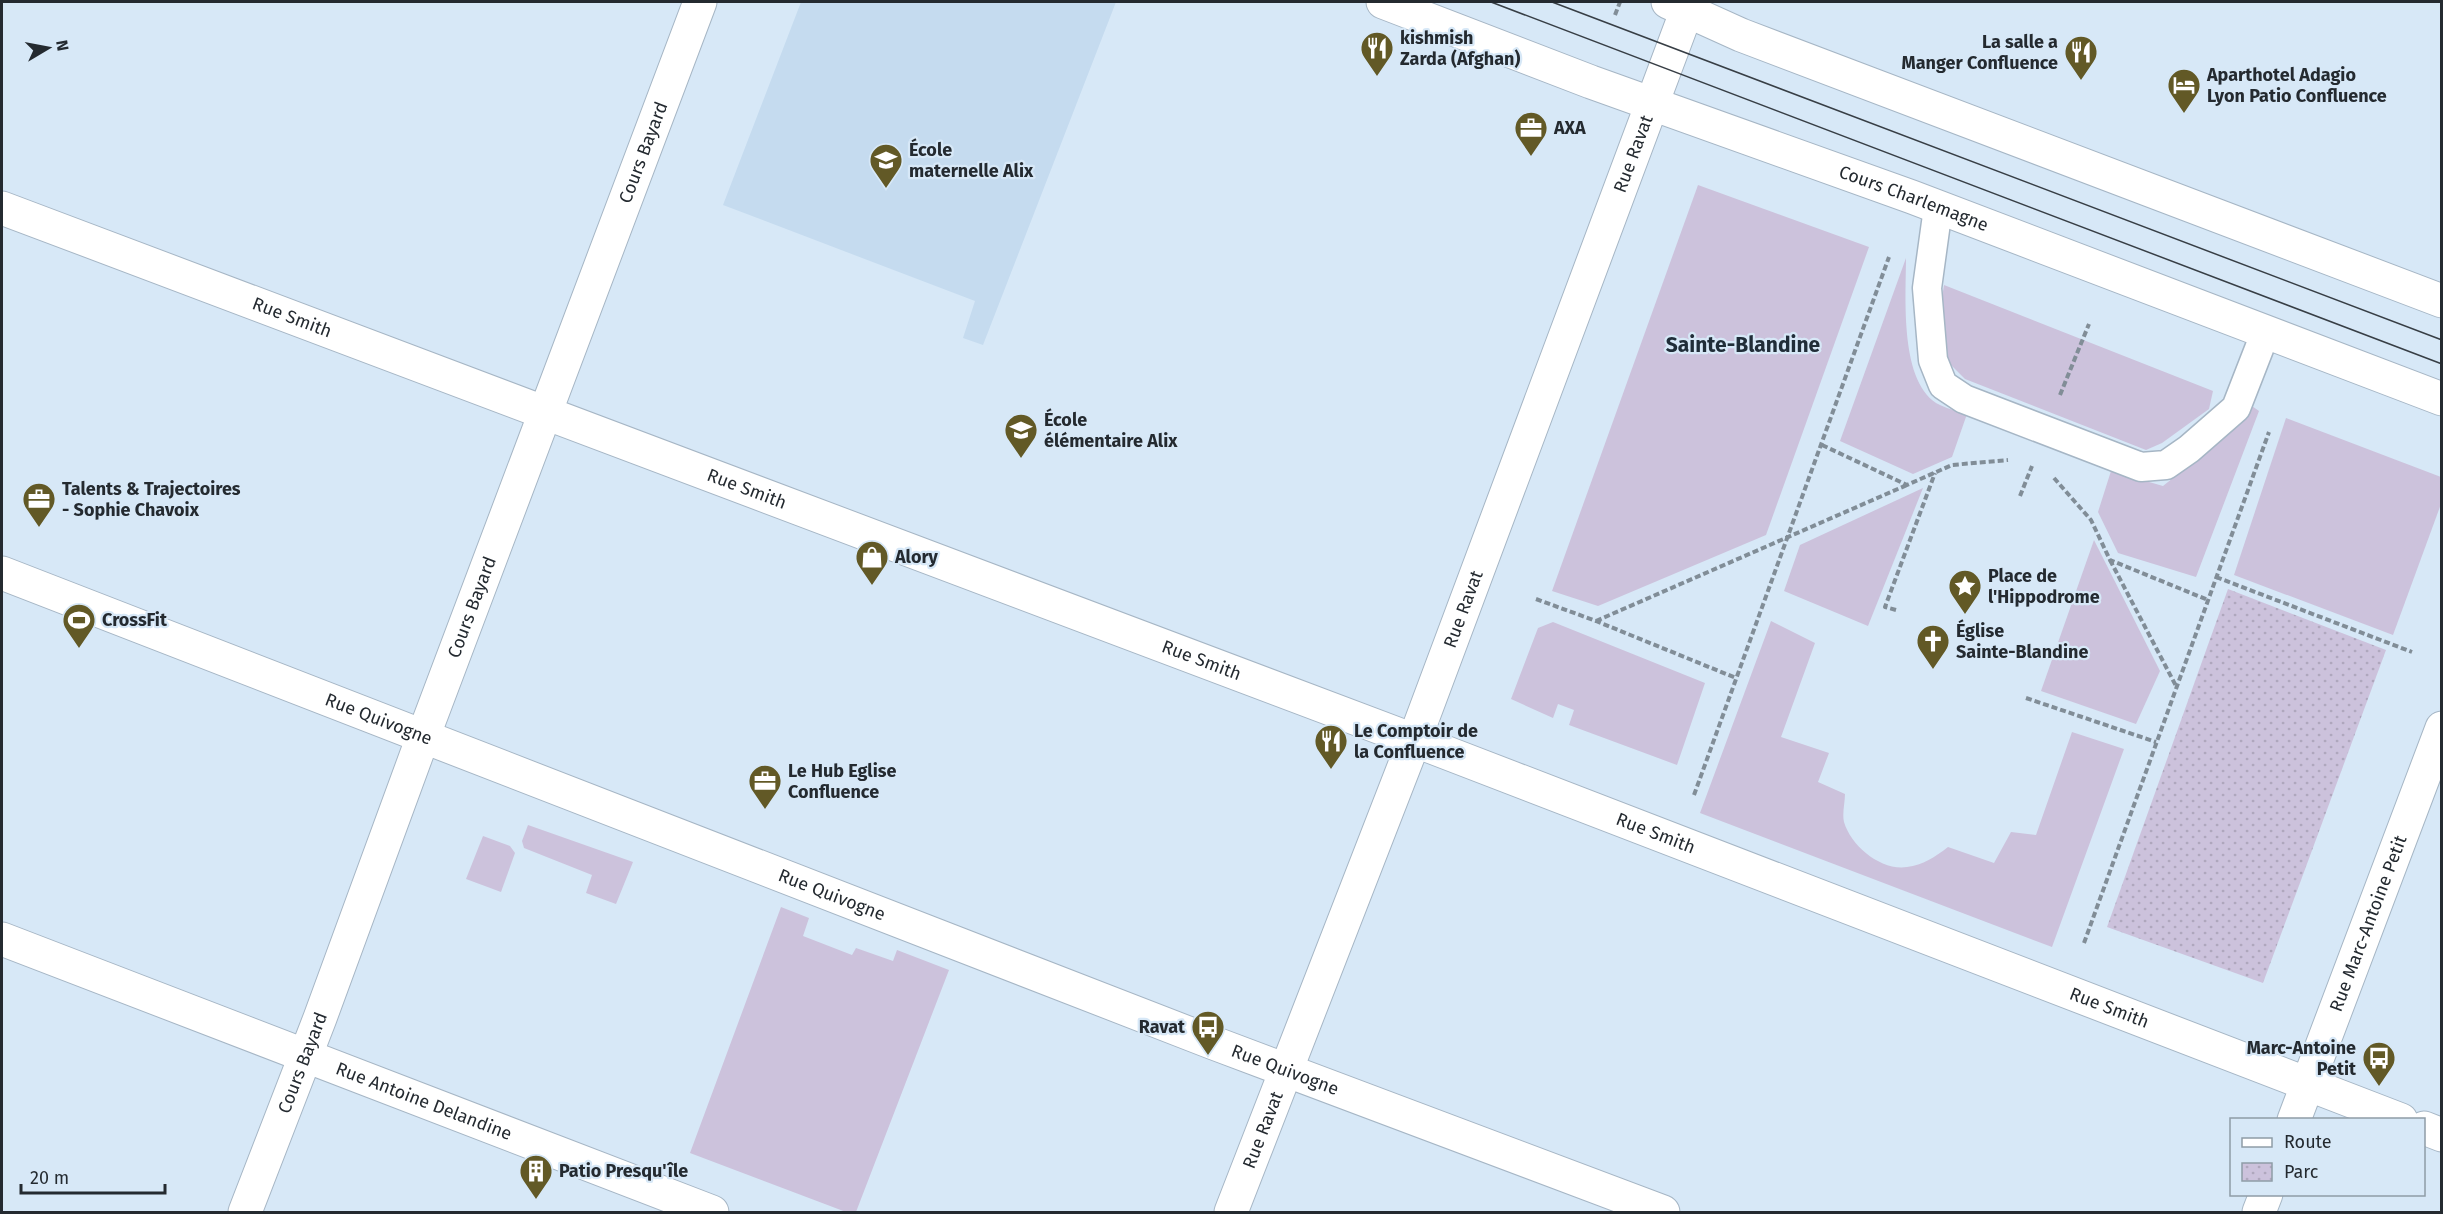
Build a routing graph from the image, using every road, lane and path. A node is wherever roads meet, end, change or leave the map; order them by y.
1 (700, 2) edge
2 (1383, 2) edge
3 (1620, 2) edge
4 (1681, 4) edge
5 (1615, 15) dead end
6 (1652, 104) junction
7 (2, 208) edge
8 (1938, 208) junction
9 (1892, 247) dead end
10 (2442, 301) edge
11 (2265, 331) junction
12 (2442, 399) edge
13 (545, 414) junction
14 (2270, 431) dead end
15 (1822, 444) junction
16 (2012, 459) dead end
17 (2049, 472) dead end
18 (1935, 473) junction
19 (1907, 485) junction
20 (1788, 537) junction
21 (2110, 560) junction
22 (2, 573) edge
23 (2216, 577) junction
24 (1536, 599) dead end
25 (2208, 600) junction
26 (1896, 610) dead end
27 (1596, 621) junction
28 (2412, 652) dead end
29 (1736, 678) junction
30 (2176, 686) junction
31 (2026, 698) dead end
32 (2442, 728) edge
33 (423, 737) junction
34 (1414, 741) junction
35 (2156, 741) junction
36 (1694, 795) dead end
37 (2, 939) edge
38 (2084, 943) dead end
39 (305, 1056) junction
40 (1285, 1070) junction
41 (2308, 1084) junction
42 (2294, 1118) edge
43 (2398, 1118) edge
44 (2425, 1128) edge
45 (2442, 1135) edge
46 (2265, 1196) edge
47 (245, 1212) edge
48 (712, 1212) edge
49 (1231, 1212) edge
50 (1663, 1212) edge
51 (2259, 1212) edge

1 - 13 street, Cours Bayard
2 - 6 street, Cours Charlemagne
3 - 5 path
4 - 6 street, Rue Ravat
4 - 10 street
6 - 8 street, Cours Charlemagne
6 - 34 street, Rue Ravat
7 - 13 street, Rue Smith
8 - 11 street, Cours Charlemagne
8 - 11 lane
9 - 15 path
11 - 12 street, Cours Charlemagne
13 - 33 street, Cours Bayard
13 - 34 street, Rue Smith
14 - 23 path
15 - 19 path
15 - 20 path
16 - 18 path
17 - 21 path
18 - 19 path
18 - 26 path
19 - 20 path
20 - 27 path
20 - 29 path
21 - 25 path
21 - 30 path
22 - 33 street, Rue Quivogne
23 - 25 path
23 - 28 path
24 - 27 path
25 - 30 path
27 - 29 path
29 - 36 path
30 - 35 path
31 - 35 path
32 - 41 street, Rue Marc-Antoine Petit
33 - 39 street, Cours Bayard
33 - 40 street, Rue Quivogne
34 - 40 street, Rue Ravat
34 - 41 street, Rue Smith
35 - 38 path
37 - 39 street, Rue Antoine Delandine
39 - 47 street, Cours Bayard
39 - 48 street, Rue Antoine Delandine
40 - 49 street, Rue Ravat
40 - 50 street, Rue Quivogne
41 - 42 street, Rue Marc-Antoine Petit
41 - 43 street, Rue Smith
44 - 45 street
46 - 51 street

